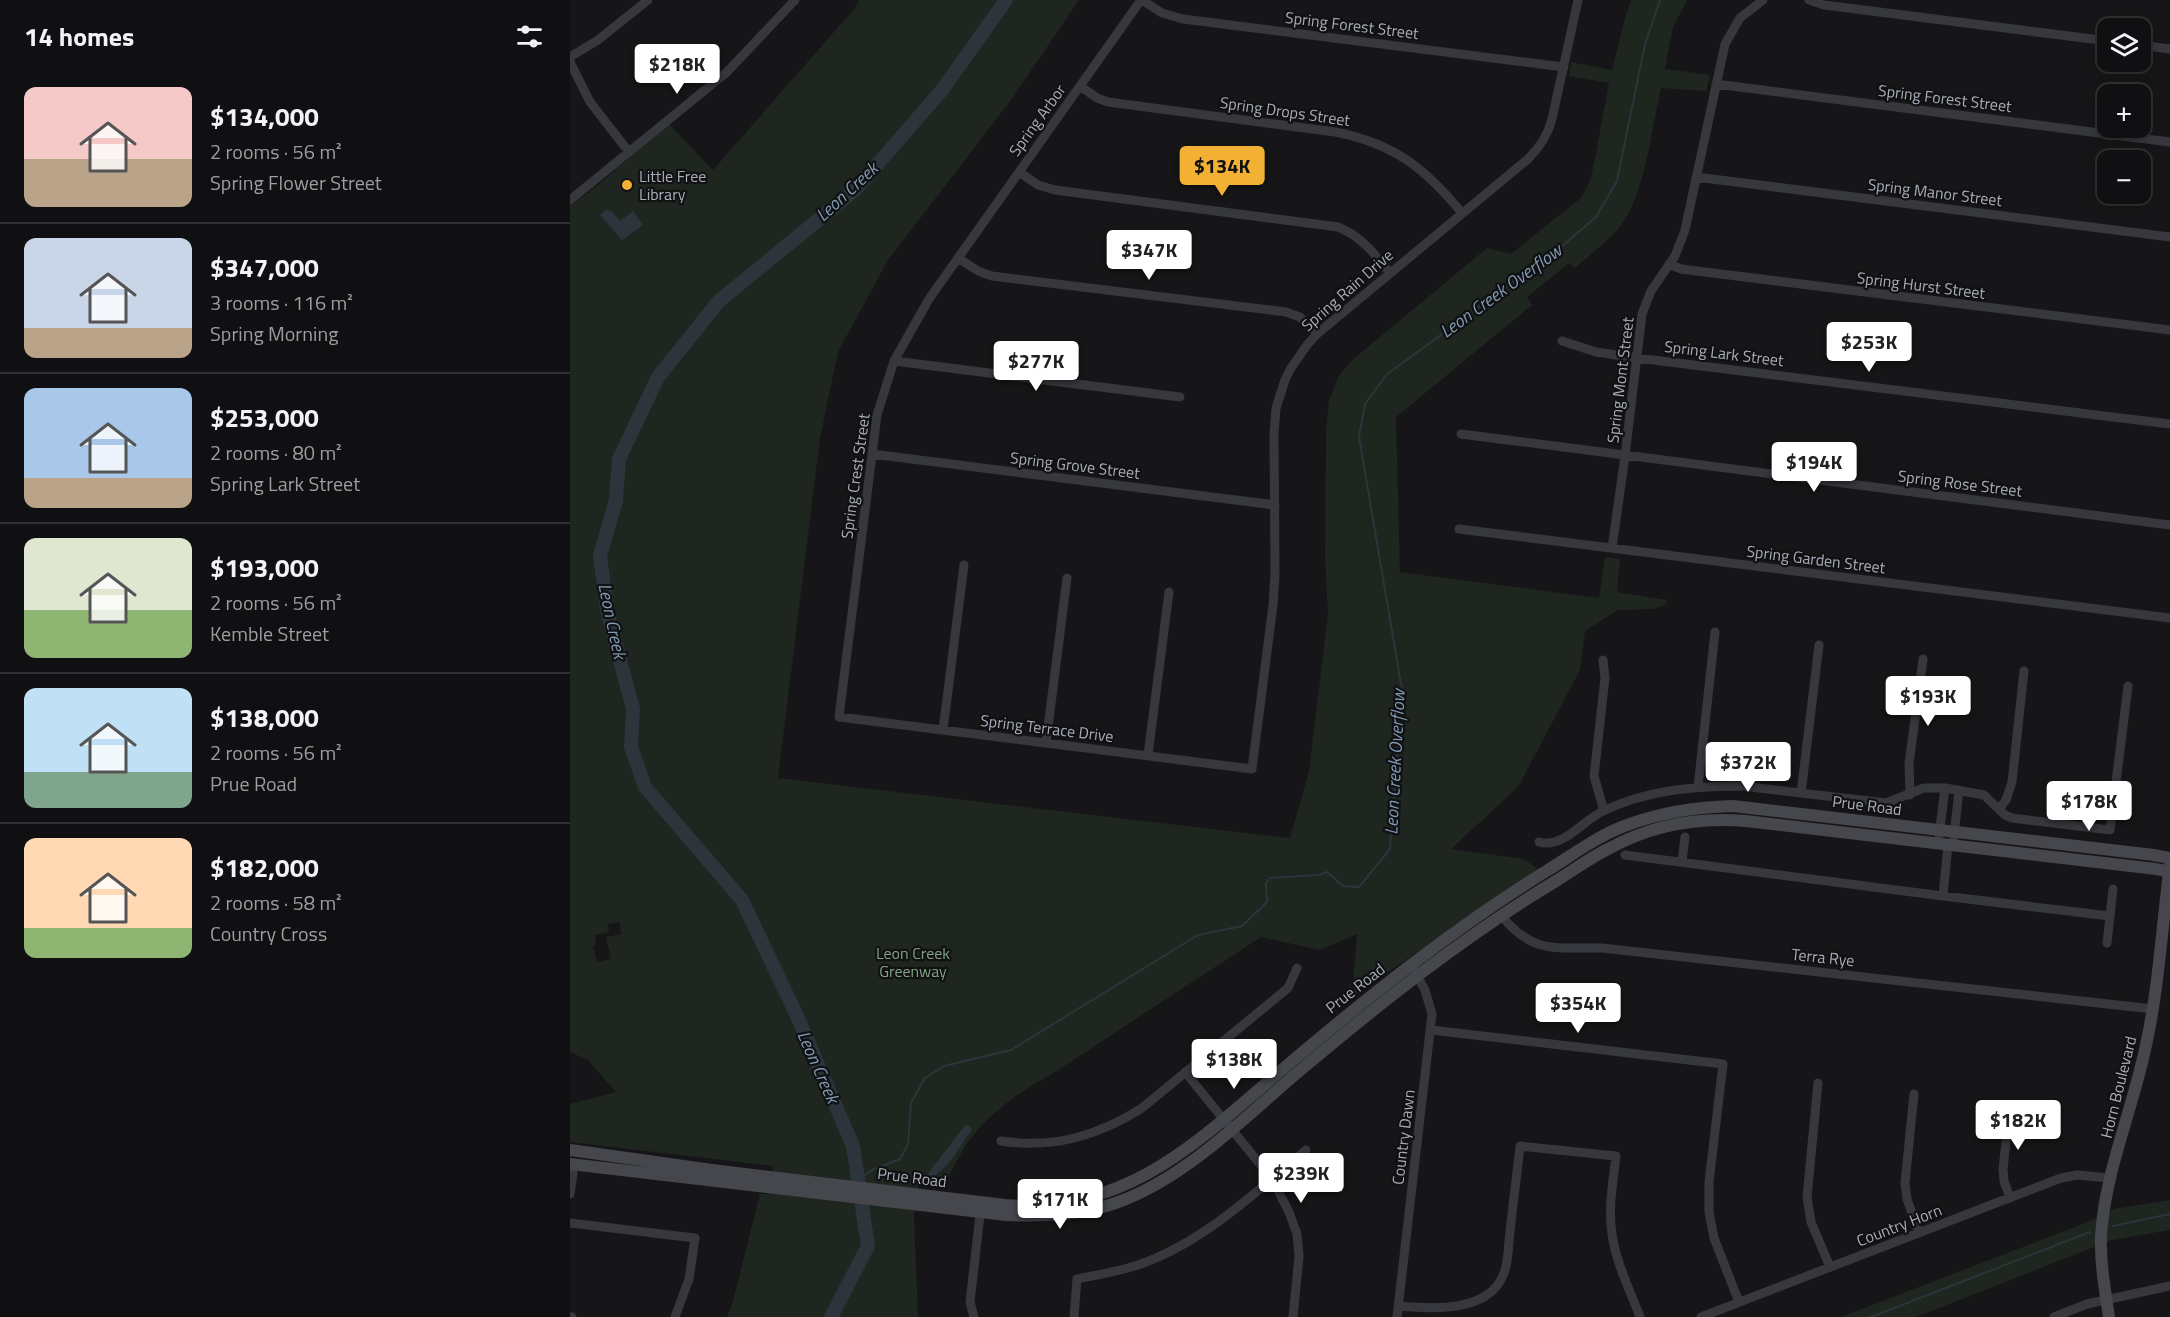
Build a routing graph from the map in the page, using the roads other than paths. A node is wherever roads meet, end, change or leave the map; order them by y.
1 (648, 0) edge
2 (795, 0) edge
3 (1141, 0) edge
4 (1578, 0) edge
5 (1763, 0) edge
6 (1809, 0) edge
7 (2097, 40) edge
8 (2151, 46) edge
9 (2170, 49) edge
10 (570, 57) edge
11 (570, 62) edge
12 (1564, 67) junction
13 (1716, 84) junction
14 (1080, 86) junction
15 (2170, 142) edge
16 (629, 153) junction
17 (1019, 172) junction
18 (1696, 177) junction
19 (570, 200) edge
20 (1462, 213) junction
21 (2170, 237) edge
22 (958, 258) junction
23 (1669, 264) junction
24 (1390, 273) junction
25 (2170, 330) edge
26 (1317, 334) junction
27 (1562, 341) dead end
28 (1637, 358) junction
29 (894, 361) junction
30 (1180, 397) dead end
31 (2170, 424) edge
32 (1461, 434) dead end
33 (872, 454) junction
34 (1626, 456) junction
35 (1275, 505) junction
36 (2170, 525) edge
37 (1459, 529) dead end
38 (1612, 548) junction
39 (964, 565) dead end
40 (1066, 578) dead end
41 (1169, 592) dead end
42 (2170, 618) edge
43 (1715, 632) dead end
44 (1819, 645) dead end
45 (1923, 659) dead end
46 (1603, 660) dead end
47 (2024, 671) dead end
48 (2128, 686) dead end
49 (839, 717) joint
50 (943, 730) junction
51 (1046, 743) junction
52 (1148, 755) junction
53 (1252, 769) joint
54 (1698, 787) junction
55 (1945, 788) junction
56 (1959, 790) junction
57 (1801, 793) junction
58 (1910, 795) junction
59 (1733, 806) junction
60 (1999, 809) junction
61 (1943, 810) junction
62 (1604, 811) junction
63 (1957, 812) junction
64 (1733, 820) junction
65 (1940, 830) junction
66 (1954, 832) junction
67 (1684, 837) dead end
68 (1539, 842) dead end
69 (1946, 844) junction
70 (1625, 855) dead end
71 (2170, 858) edge
72 (1682, 862) junction
73 (2170, 870) edge
74 (2114, 889) dead end
75 (1943, 896) junction
76 (1501, 915) junction
77 (2110, 916) junction
78 (2107, 944) dead end
79 (1297, 968) dead end
80 (1413, 971) junction
81 (2153, 1009) junction
82 (1431, 1030) junction
83 (1185, 1072) junction
84 (1818, 1083) dead end
85 (1914, 1094) dead end
86 (2010, 1105) dead end
87 (1227, 1124) junction
88 (1001, 1141) dead end
89 (1306, 1150) dead end
90 (571, 1152) edge
91 (570, 1166) edge
92 (2110, 1178) junction
93 (1272, 1179) junction
94 (765, 1181) junction
95 (570, 1194) edge
96 (2010, 1198) junction
97 (981, 1207) junction
98 (570, 1223) edge
99 (1919, 1233) junction
100 (1830, 1268) junction
101 (2170, 1286) edge
102 (2106, 1300) junction
103 (1739, 1302) junction
104 (1399, 1306) junction
105 (675, 1317) edge
106 (974, 1317) edge
107 (1074, 1317) edge
108 (1293, 1317) edge
109 (1397, 1317) edge
110 (1640, 1317) edge
111 (1701, 1317) edge
112 (2054, 1317) edge
113 (2109, 1317) edge

1 - 10 street
2 - 16 street
3 - 12 street, Spring Forest Street
3 - 14 street, Spring Arbor
4 - 12 street, Spring Rain Drive
5 - 13 street, Spring Mont Street
6 - 7 street
8 - 9 street
11 - 16 street
12 - 20 street, Spring Rain Drive
13 - 15 street, Spring Forest Street
13 - 18 street, Spring Mont Street
14 - 17 street, Spring Arbor
14 - 20 street, Spring Drops Street
16 - 19 street
17 - 22 street, Spring Arbor
17 - 24 street
18 - 21 street, Spring Manor Street
18 - 23 street, Spring Mont Street
20 - 24 street, Spring Rain Drive
22 - 26 street
22 - 29 street, Spring Crest Street
23 - 25 street, Spring Hurst Street
23 - 28 street, Spring Mont Street
24 - 26 street, Spring Rain Drive
26 - 35 street, Spring Rain Drive
27 - 28 street, Spring Lark Street
28 - 31 street, Spring Lark Street
28 - 34 street, Spring Mont Street
29 - 30 street
29 - 33 street, Spring Crest Street
32 - 34 street, Spring Rose Street
33 - 35 street, Spring Grove Street
33 - 49 street, Spring Crest Street
34 - 36 street, Spring Rose Street
34 - 38 street, Spring Mont Street
35 - 53 street, Spring Rain Drive
37 - 38 street, Spring Garden Street
38 - 42 street, Spring Garden Street
39 - 50 street
40 - 51 street
41 - 52 street
43 - 54 street
44 - 57 street
45 - 58 street
46 - 62 street
47 - 60 street
48 - 60 street
49 - 50 street, Spring Terrace Drive
50 - 51 street, Spring Terrace Drive
51 - 52 street, Spring Terrace Drive
52 - 53 street, Spring Terrace Drive
54 - 57 street
54 - 62 street
55 - 56 street
55 - 58 street
55 - 61 street
56 - 60 street
56 - 63 street
57 - 58 street
59 - 64 main road
59 - 65 main road, Prue Road
59 - 80 main road, Prue Road
61 - 63 street
61 - 65 street
62 - 68 street
63 - 66 street
64 - 69 main road, Prue Road
64 - 76 main road, Prue Road
65 - 66 main road, Prue Road
65 - 69 street
66 - 69 street
66 - 71 main road, Prue Road
67 - 72 street
69 - 73 main road, Prue Road
69 - 75 street
70 - 72 street
72 - 75 street
73 - 81 main road, Horn Boulevard
74 - 77 street
75 - 77 street
76 - 80 main road, Prue Road
76 - 81 street, Terra Rye
77 - 78 street
79 - 83 street
80 - 82 street, Country Dawn
80 - 87 main road, Prue Road
81 - 92 main road, Horn Boulevard
82 - 103 street
82 - 104 street, Country Dawn
83 - 87 street
83 - 88 street
84 - 100 street
85 - 99 street
86 - 96 street
87 - 93 street
87 - 97 main road, Prue Road
89 - 93 street
90 - 94 main road, Prue Road
91 - 94 main road, Prue Road
91 - 95 street
92 - 96 street, Country Horn
92 - 102 main road, Horn Boulevard
93 - 107 street
93 - 108 street
94 - 97 main road, Prue Road
96 - 99 street, Country Horn
97 - 106 street
98 - 105 street
99 - 100 street, Country Horn
100 - 103 street, Country Horn
101 - 102 street
102 - 112 street
102 - 113 main road, Horn Boulevard
103 - 111 street, Country Horn
104 - 109 street, Country Dawn
104 - 110 street

